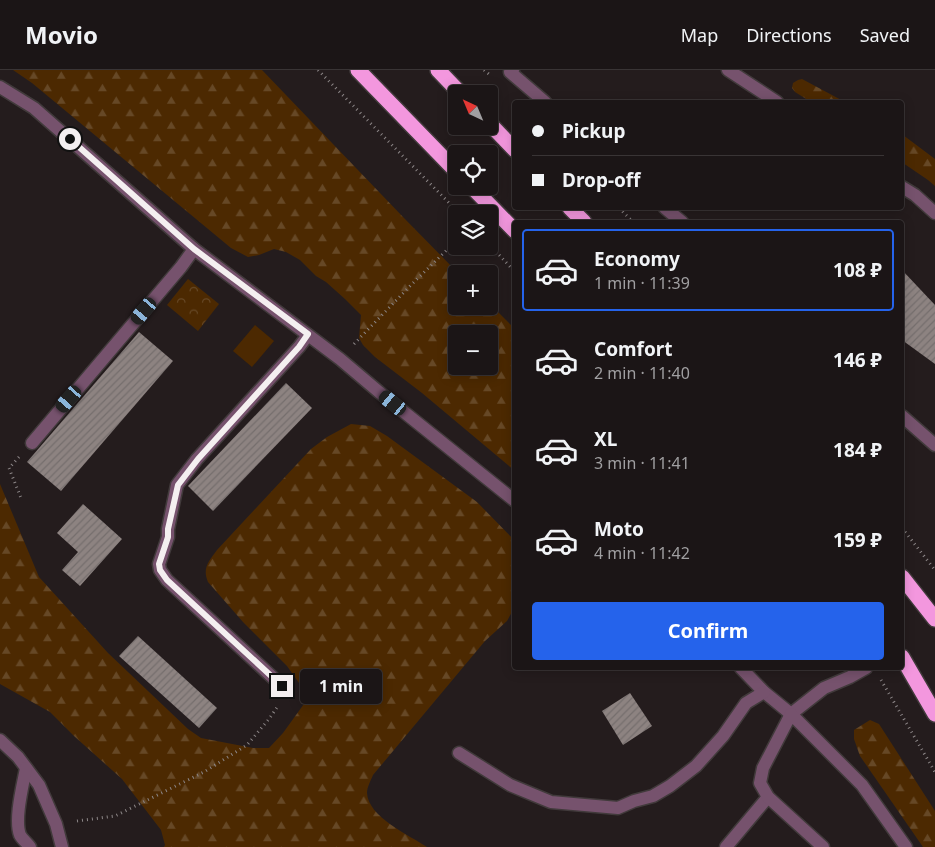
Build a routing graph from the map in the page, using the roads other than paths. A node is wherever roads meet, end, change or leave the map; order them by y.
1 (358, 70) edge
2 (438, 70) edge
3 (512, 70) edge
4 (728, 70) edge
5 (452, 85) edge
6 (0, 87) edge
7 (543, 100) edge
8 (774, 100) edge
9 (498, 132) edge
10 (512, 147) edge
11 (448, 163) edge
12 (904, 188) edge
13 (480, 195) edge
14 (572, 210) edge
15 (667, 210) edge
16 (935, 213) edge
17 (582, 220) edge
18 (680, 220) edge
19 (512, 228) edge
20 (194, 249) junction
21 (308, 334) junction
22 (904, 418) edge
23 (32, 443) road end
24 (935, 445) edge
25 (512, 500) edge
26 (904, 580) edge
27 (935, 619) edge
28 (904, 660) edge
29 (743, 670) edge
30 (862, 670) edge
31 (282, 686) road end
32 (764, 692) junction
33 (791, 714) junction
34 (935, 714) edge
35 (0, 740) edge
36 (459, 753) dead end
37 (26, 768) junction
38 (768, 797) junction
39 (30, 847) edge
40 (62, 847) edge
41 (726, 847) edge
42 (823, 847) edge
43 (906, 847) edge

1 - 11 highway
2 - 5 highway
3 - 7 street
4 - 8 street
6 - 20 street
9 - 10 highway
12 - 16 street
13 - 19 highway
14 - 17 highway
15 - 18 street
20 - 21 street
20 - 23 street
21 - 25 street
21 - 31 street
22 - 24 street
26 - 27 highway
28 - 34 highway
29 - 32 street
30 - 33 street
32 - 33 street
32 - 36 street
33 - 38 street
33 - 43 street
35 - 37 street
37 - 39 street
37 - 40 street
38 - 41 street
38 - 42 street

